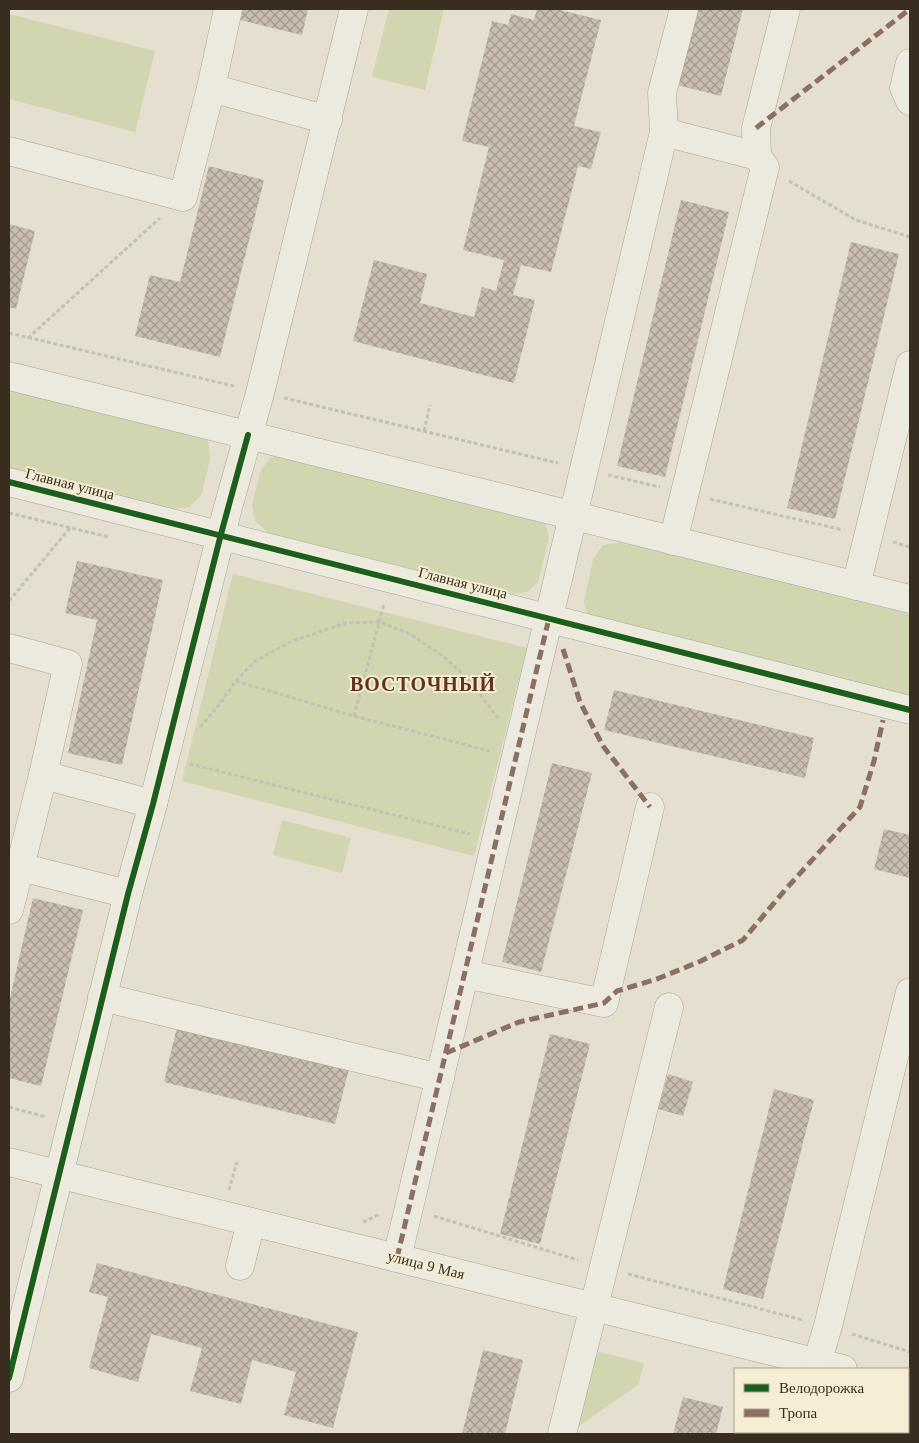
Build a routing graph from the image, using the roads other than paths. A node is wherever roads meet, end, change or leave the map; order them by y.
1 (228, 9) edge
2 (354, 9) edge
3 (684, 9) edge
4 (786, 9) edge
5 (910, 63) edge
6 (211, 88) junction
7 (910, 101) edge
8 (328, 120) junction
9 (664, 132) junction
10 (9, 151) edge
11 (761, 161) junction
12 (910, 365) edge
13 (9, 376) edge
14 (248, 435) junction
15 (9, 482) edge
16 (574, 516) junction
17 (221, 534) junction
18 (673, 541) junction
19 (856, 586) junction
20 (910, 599) edge
21 (549, 618) junction
22 (9, 648) edge
23 (910, 710) edge
24 (43, 775) junction
25 (153, 804) junction
26 (650, 807) dead end
27 (20, 868) junction
28 (128, 894) junction
29 (9, 910) edge
30 (465, 974) junction
31 (910, 992) edge
32 (102, 997) junction
33 (669, 1007) dead end
34 (440, 1078) junction
35 (9, 1162) edge
36 (58, 1175) junction
37 (250, 1222) junction
38 (397, 1258) junction
39 (240, 1266) dead end
40 (594, 1307) junction
41 (14, 1336) edge
42 (811, 1364) edge
43 (9, 1378) edge
44 (562, 1434) edge

1 - 6 street
2 - 8 street
3 - 9 street
4 - 11 street
5 - 7 street
6 - 8 street
6 - 10 street
8 - 14 street
9 - 11 street
9 - 16 street
11 - 18 street
12 - 19 street
13 - 14 street
14 - 16 street
14 - 17 street
15 - 17 street, Главная улица
16 - 18 street
16 - 21 street
17 - 21 street, Главная улица
17 - 25 street
18 - 19 street
19 - 20 street
21 - 23 street, Главная улица
21 - 30 street
22 - 24 street
24 - 25 street
24 - 27 street
25 - 28 street
26 - 30 street
27 - 28 street
27 - 29 street
28 - 32 street
30 - 34 street
31 - 42 street
32 - 34 street
32 - 36 street
33 - 40 street
34 - 38 street
35 - 36 street, улица 9 Мая
36 - 37 street, улица 9 Мая
36 - 41 street
37 - 38 street, улица 9 Мая
37 - 39 street
38 - 40 street, улица 9 Мая
40 - 42 street, улица 9 Мая
40 - 44 street
41 - 43 street

